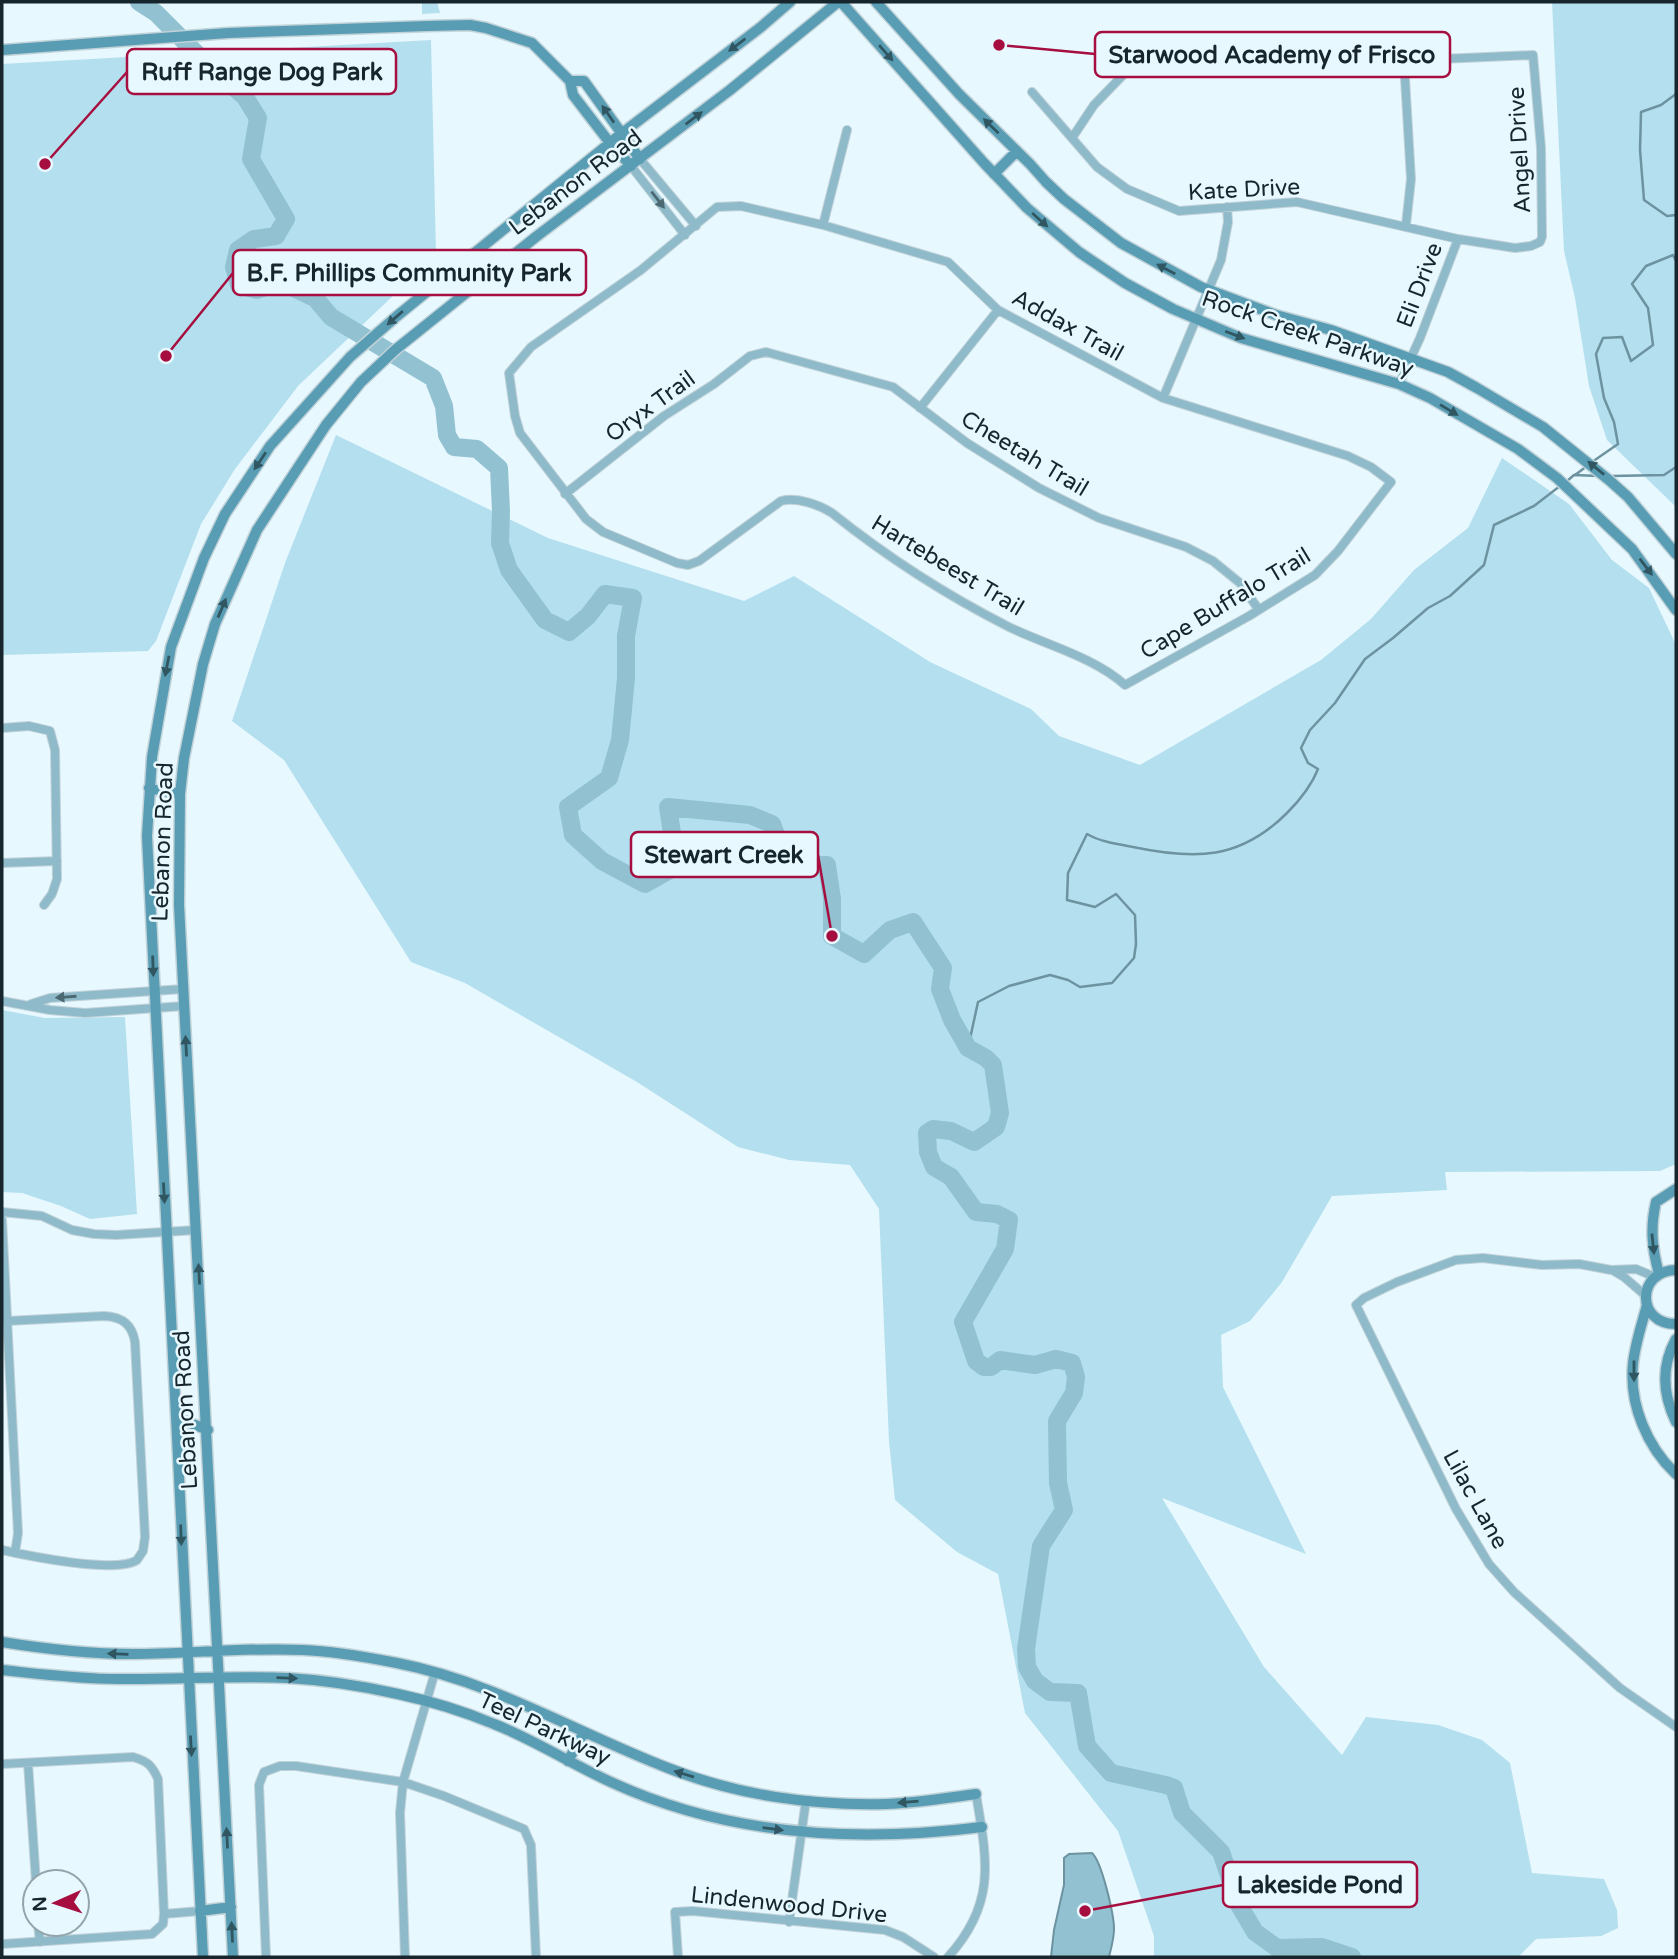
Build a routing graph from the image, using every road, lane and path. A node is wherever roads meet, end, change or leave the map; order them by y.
1 (790, 2) edge
2 (839, 2) edge
3 (876, 2) edge
4 (2, 50) edge
5 (1404, 62) junction
6 (570, 81) junction
7 (1032, 92) dead end
8 (848, 130) dead end
9 (621, 134) junction
10 (1072, 138) junction
11 (610, 143) junction
12 (1017, 150) junction
13 (636, 162) junction
14 (994, 174) junction
15 (1227, 207) junction
16 (822, 225) junction
17 (1406, 225) junction
18 (696, 226) junction
19 (685, 235) junction
20 (1458, 239) junction
21 (1540, 242) joint
22 (1210, 290) junction
23 (998, 310) junction
24 (1197, 319) junction
25 (758, 353) joint
26 (1410, 359) junction
27 (1399, 384) junction
28 (1163, 398) junction
29 (920, 408) junction
30 (1391, 482) joint
31 (565, 494) junction
32 (1676, 554) edge
33 (1259, 610) junction
34 (1676, 610) edge
35 (1125, 685) joint
36 (2, 728) edge
37 (149, 788) junction
38 (180, 794) junction
39 (57, 861) junction
40 (2, 863) edge
41 (44, 905) dead end
42 (183, 989) junction
43 (154, 990) junction
44 (2, 1001) edge
45 (28, 1005) junction
46 (184, 1006) junction
47 (155, 1008) junction
48 (1676, 1189) edge
49 (2, 1212) edge
50 (2, 1220) edge
51 (196, 1230) junction
52 (166, 1232) junction
53 (1611, 1270) junction
54 (1676, 1270) edge
55 (1657, 1275) junction
56 (1646, 1300) junction
57 (7, 1321) junction
58 (1676, 1324) edge
59 (1676, 1339) edge
60 (207, 1412) junction
61 (177, 1418) junction
62 (1676, 1422) edge
63 (208, 1430) junction
64 (1676, 1474) edge
65 (2, 1550) edge
66 (15, 1553) junction
67 (2, 1642) edge
68 (186, 1652) junction
69 (217, 1652) junction
70 (2, 1670) edge
71 (435, 1672) junction
72 (187, 1678) junction
73 (219, 1678) junction
74 (425, 1700) junction
75 (1676, 1727) edge
76 (584, 1732) junction
77 (568, 1761) junction
78 (28, 1763) junction
79 (2, 1764) edge
80 (403, 1782) junction
81 (976, 1794) joint
82 (806, 1800) junction
83 (982, 1827) junction
84 (801, 1832) junction
85 (35, 1868) edge
86 (231, 1907) junction
87 (200, 1911) junction
88 (164, 1914) junction
89 (789, 1922) junction
90 (40, 1938) edge
91 (40, 1942) junction
92 (2, 1944) edge
93 (203, 1957) edge
94 (233, 1957) edge
95 (266, 1957) edge
96 (405, 1957) edge
97 (536, 1957) edge
98 (678, 1957) edge
99 (934, 1957) edge
100 (948, 1957) edge

1 -> 9 main road, Lebanon Road
13 -> 2 main road, Lebanon Road
2 -> 14 main road, Rock Creek Parkway
12 -> 3 main road, Rock Creek Parkway
4 - 6 main road
5 - 10 street
5 - 17 street
5 - 21 street, Angel Drive
9 -> 6 main road
6 - 11 main road
7 - 10 street, Kate Drive
8 - 16 street
9 - 11 main road, Lebanon Road
9 - 13 main road
10 - 15 street, Kate Drive
11 - 13 main road
11 -> 37 main road, Lebanon Road
12 - 14 main road
22 -> 12 main road, Rock Creek Parkway
13 - 18 street
13 -> 19 street
38 -> 13 main road, Lebanon Road
14 -> 24 main road, Rock Creek Parkway
15 - 17 street, Kate Drive
15 - 22 street
16 - 18 street, Addax Trail
16 - 23 street, Addax Trail
17 - 20 street, Kate Drive
18 - 19 street, Addax Trail
19 - 31 street, Addax Trail
20 - 21 street, Kate Drive
20 - 26 street, Eli Drive
22 - 24 street
22 - 26 main road, Rock Creek Parkway
23 - 28 street, Addax Trail
23 - 29 street
24 -> 27 main road, Rock Creek Parkway
24 - 28 street
25 - 29 street, Cheetah Trail
25 - 31 street, Oryx Trail
26 - 27 street, Eli Drive
32 -> 26 main road, Rock Creek Parkway
27 -> 34 main road, Rock Creek Parkway
28 - 30 street, Addax Trail
29 - 33 street, Cheetah Trail
30 - 33 street, Cape Buffalo Trail
31 - 35 street, Hartebeest Trail
33 - 35 street, Cape Buffalo Trail
36 - 39 street
37 - 38 main road
37 -> 43 main road, Lebanon Road
38 - 42 main road, Lebanon Road
39 - 40 street
39 - 41 street
42 - 43 street
42 - 46 main road, Lebanon Road
43 -> 45 street
43 - 47 main road, Lebanon Road
44 - 45 street
45 - 47 street
46 - 47 street
51 -> 46 main road, Lebanon Road
47 -> 52 main road, Lebanon Road
48 -> 55 main road
49 - 52 street
50 - 57 street
51 - 52 street
60 -> 51 main road, Lebanon Road
52 - 61 main road, Lebanon Road
53 - 55 street
53 - 56 street
53 - 75 street, Lilac Lane
54 - 55 main road
55 - 56 main road
56 - 58 main road
56 -> 64 main road
57 - 66 street
57 - 66 street
59 - 62 main road
60 - 61 main road
60 - 63 main road, Lebanon Road
61 - 63 main road
61 -> 68 main road, Lebanon Road
63 - 69 main road, Lebanon Road
65 - 66 street
68 -> 67 main road, Teel Parkway
68 - 69 main road, Teel Parkway
68 - 72 main road, Lebanon Road
69 - 71 main road, Teel Parkway
69 - 73 main road, Lebanon Road
70 - 72 main road, Teel Parkway
71 - 74 street
71 - 76 main road, Teel Parkway
72 - 73 main road, Teel Parkway
72 -> 87 main road, Lebanon Road
73 -> 74 main road, Teel Parkway
86 -> 73 main road, Lebanon Road
74 - 77 main road, Teel Parkway
74 - 80 street
76 - 77 main road
82 -> 76 main road, Teel Parkway
77 -> 84 main road, Teel Parkway
78 - 79 street
78 - 85 street
78 - 88 street
80 - 95 street
80 - 96 street
80 - 97 street
81 -> 82 main road, Teel Parkway
81 - 83 street
82 - 84 street
83 - 84 main road, Teel Parkway
83 - 100 street
84 - 89 street
86 - 87 main road
94 -> 86 main road, Lebanon Road
87 - 88 street
87 - 93 main road, Lebanon Road
88 - 91 street
89 - 98 street, Lindenwood Drive
89 - 99 street, Lindenwood Drive
90 - 91 street
91 - 92 street

